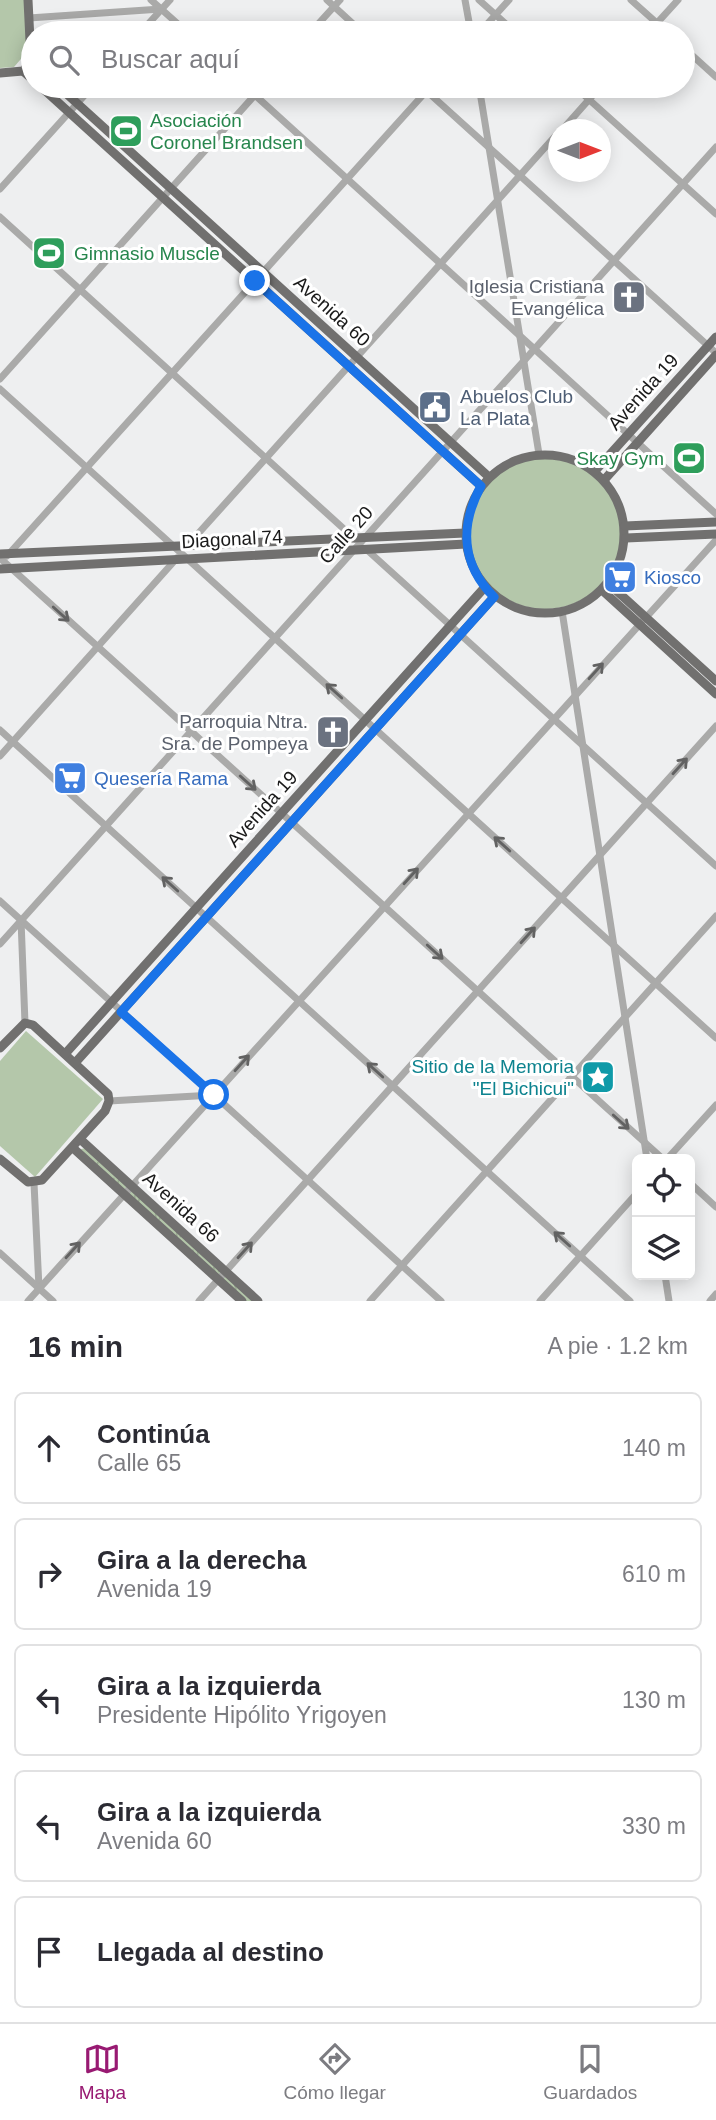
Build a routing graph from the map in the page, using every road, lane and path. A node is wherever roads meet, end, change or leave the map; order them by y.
1 (29, 0) edge
2 (151, 0) edge
3 (170, 0) edge
4 (327, 0) edge
5 (465, 0) edge
6 (479, 0) edge
7 (509, 0) edge
8 (631, 0) edge
9 (678, 0) edge
10 (337, 3) edge
11 (161, 9) junction
12 (496, 15) junction
13 (29, 18) junction
14 (29, 21) edge
15 (150, 21) edge
16 (174, 21) edge
17 (321, 21) edge
18 (353, 21) edge
19 (469, 21) edge
20 (490, 21) edge
21 (503, 21) edge
22 (655, 21) edge
23 (659, 21) edge
24 (695, 58) edge
25 (21, 71) edge
26 (0, 73) edge
27 (716, 77) edge
28 (53, 98) edge
29 (71, 98) edge
30 (82, 98) edge
31 (251, 98) edge
32 (259, 98) edge
33 (417, 98) edge
34 (437, 98) edge
35 (481, 98) edge
36 (589, 99) joint
37 (77, 103) junction
38 (69, 112) junction
39 (571, 119) edge
40 (548, 144) edge
41 (716, 146) edge
42 (489, 149) junction
43 (520, 175) junction
44 (348, 178) junction
45 (682, 184) junction
46 (171, 188) junction
47 (0, 189) edge
48 (163, 197) junction
49 (498, 201) junction
50 (716, 214) edge
51 (0, 217) edge
52 (614, 260) junction
53 (441, 263) junction
54 (263, 272) junction
55 (255, 281) junction
56 (80, 289) junction
57 (520, 335) junction
58 (716, 337) edge
59 (708, 346) junction
60 (535, 348) junction
61 (716, 354) edge
62 (357, 356) junction
63 (524, 361) junction
64 (350, 366) junction
65 (172, 373) junction
66 (0, 379) edge
67 (0, 389) edge
68 (629, 433) junction
69 (451, 442) junction
70 (638, 442) junction
71 (443, 451) junction
72 (539, 454) junction
73 (267, 459) junction
74 (87, 467) junction
75 (595, 471) junction
76 (489, 477) junction
77 (605, 479) junction
78 (481, 486) junction
79 (716, 514) edge
80 (716, 522) edge
81 (625, 526) junction
82 (465, 533) junction
83 (716, 534) edge
84 (626, 538) junction
85 (716, 540) edge
86 (360, 543) junction
87 (466, 544) junction
88 (182, 552) junction
89 (3, 561) edge
90 (485, 587) junction
91 (606, 588) junction
92 (494, 597) junction
93 (562, 611) junction
94 (642, 620) junction
95 (450, 625) junction
96 (460, 634) junction
97 (275, 638) junction
98 (98, 647) junction
99 (716, 681) edge
100 (575, 694) junction
101 (716, 694) edge
102 (553, 719) junction
103 (365, 720) junction
104 (716, 726) edge
105 (375, 729) junction
106 (0, 730) edge
107 (191, 731) junction
108 (13, 741) junction
109 (583, 747) junction
110 (0, 755) edge
111 (647, 803) junction
112 (281, 813) junction
113 (468, 813) junction
114 (291, 822) junction
115 (106, 826) junction
116 (600, 856) junction
117 (716, 866) edge
118 (561, 898) junction
119 (0, 901) edge
120 (384, 906) junction
121 (197, 908) junction
122 (716, 916) edge
123 (206, 917) junction
124 (21, 920) junction
125 (0, 944) edge
126 (614, 944) junction
127 (656, 983) junction
128 (478, 991) junction
129 (299, 1001) junction
130 (112, 1002) junction
131 (121, 1012) junction
132 (625, 1018) junction
133 (25, 1023) junction
134 (716, 1038) edge
135 (0, 1048) edge
136 (65, 1054) junction
137 (75, 1063) junction
138 (572, 1076) junction
139 (393, 1086) junction
140 (214, 1095) junction
141 (109, 1101) junction
142 (716, 1105) edge
143 (80, 1139) junction
144 (645, 1143) junction
145 (73, 1148) junction
146 (646, 1154) edge
147 (659, 1154) edge
148 (670, 1154) edge
149 (0, 1159) edge
150 (487, 1171) junction
151 (308, 1180) junction
152 (34, 1183) junction
153 (131, 1186) junction
154 (695, 1188) edge
155 (124, 1194) junction
156 (632, 1199) edge
157 (716, 1207) edge
158 (0, 1253) edge
159 (580, 1256) junction
160 (402, 1266) junction
161 (226, 1272) junction
162 (218, 1280) junction
163 (666, 1280) edge
164 (39, 1289) junction
165 (716, 1294) edge
166 (27, 1301) edge
167 (53, 1301) edge
168 (199, 1301) edge
169 (242, 1301) edge
170 (258, 1301) edge
171 (370, 1301) edge
172 (441, 1301) edge
173 (540, 1301) edge
174 (631, 1301) edge
175 (669, 1301) edge
176 (710, 1301) edge

1 - 13 main road
2 - 11 street
3 - 11 street
4 - 10 street
5 - 19 street
6 - 12 street
7 - 12 street
8 - 22 street
9 - 23 street
10 - 17 street
10 - 18 street
11 - 13 street
11 - 15 street
11 - 16 street
12 - 20 street
12 - 21 street
13 - 14 main road
24 - 27 street
25 - 26 main road
28 - 38 main road, Avenida 60
29 - 37 main road, Avenida 60
30 - 37 street
31 - 46 street
32 - 44 street
33 - 44 street
34 - 42 street
35 - 42 street
36 - 39 street
36 - 45 street
37 - 38 street
37 - 46 main road, Avenida 60
38 - 47 street
38 - 48 main road, Avenida 60
40 - 43 street
41 - 45 street, Calle 20
42 - 43 street
42 - 49 street
43 - 49 street
43 - 52 street
44 - 53 street
44 - 54 street
45 - 50 street
45 - 52 street, Calle 20
46 - 48 street
46 - 54 main road, Avenida 60
48 - 55 main road, Avenida 60
48 - 56 street
49 - 53 street
49 - 57 street
51 - 56 street
52 - 59 street
52 - 60 street, Calle 20
53 - 57 street
53 - 62 street
54 - 55 street
54 - 62 main road, Avenida 60
55 - 64 main road, Avenida 60
55 - 65 street
56 - 65 street
56 - 66 street
57 - 60 street
57 - 63 street
58 - 59 main road, Avenida 19
59 - 61 street
59 - 68 main road, Avenida 19
60 - 63 street, Calle 20
60 - 68 street
61 - 70 main road, Avenida 19
62 - 64 street
62 - 69 main road, Avenida 60
63 - 69 street, Calle 20
63 - 72 street
64 - 71 main road, Avenida 60
64 - 73 street
65 - 73 street
65 - 74 street
67 - 74 street
68 - 70 street
68 - 75 main road, Avenida 19
69 - 71 street, Calle 20
69 - 76 main road, Avenida 60
70 - 77 main road, Avenida 19
70 - 79 street
71 - 78 main road, Avenida 60
71 - 86 street, Calle 20
72 - 75 main road
72 - 76 main road
73 - 86 street
73 - 88 street
74 - 88 street
74 - 89 street
75 - 77 main road
76 - 78 main road
77 - 81 main road
78 - 82 main road
80 - 81 main road
81 - 84 main road
82 - 86 main road, Diagonal 74
82 - 87 main road
83 - 84 main road
84 - 91 main road
85 - 94 street
86 - 87 main road, Diagonal 74
86 - 88 main road, Diagonal 74
86 - 95 street
86 - 97 street, Calle 20
87 - 90 main road
88 - 89 main road, Diagonal 74
88 - 89 main road, Diagonal 74
88 - 97 street
88 - 98 street
89 -> 98 street
90 - 92 main road
90 - 95 main road, Avenida 19
91 - 93 main road
91 - 94 main road
92 - 93 main road
92 - 96 main road, Avenida 19
93 - 100 street
94 - 99 main road
100 -> 94 street
94 - 101 main road
95 - 96 street
95 - 103 main road, Avenida 19
96 - 102 street
96 - 105 main road, Avenida 19
103 -> 97 street
97 - 107 street, Calle 20
98 - 107 street
98 - 108 street
100 - 102 street
100 - 109 street
102 - 109 street
102 - 113 street
103 - 105 street
103 - 112 main road, Avenida 19
111 -> 104 street
105 - 113 street
105 - 114 main road, Avenida 19
106 - 108 street
107 -> 112 street
107 - 115 street, Calle 20
108 - 110 street
108 - 115 street
109 - 111 street
109 - 116 street
111 - 116 street
111 - 117 street
112 - 114 street
112 - 121 main road, Avenida 19
118 -> 113 street
120 -> 113 street
114 - 120 street
114 - 123 main road, Avenida 19
121 -> 115 street
115 - 124 street, Calle 20
116 - 118 street
116 - 126 street
118 - 126 street
128 -> 118 street
119 - 124 street
120 -> 128 street
120 - 129 street
121 - 123 street
121 - 130 main road, Avenida 19
122 - 127 street
123 - 129 street
123 - 131 main road, Avenida 19
124 - 125 street, Calle 20
124 - 130 street
124 - 133 street
126 - 127 street
126 - 132 street
127 - 132 street
127 - 134 street
128 - 138 street
128 - 139 street
139 -> 129 street
140 -> 129 street
130 - 131 street
130 - 136 main road, Avenida 19
131 - 137 main road, Avenida 19
131 - 140 street
132 - 138 street
132 - 144 street
133 - 135 main road
133 - 136 main road
136 - 137 main road
137 - 141 main road
138 -> 144 street
138 - 150 street
139 - 150 street
139 - 151 street
140 - 141 street
140 - 151 street
140 - 153 street
141 - 143 main road
142 - 148 street
143 - 145 main road
143 - 153 main road, Avenida 66
144 - 146 street
144 - 147 street
145 - 152 main road
145 - 155 main road, Avenida 66
149 - 152 main road
159 -> 150 street
150 - 160 street
151 - 160 street
161 -> 151 street
152 - 164 street
153 - 155 street
153 - 161 main road, Avenida 66
154 - 157 street
155 - 162 main road, Avenida 66
164 -> 155 street
156 - 159 street
158 - 164 street
159 - 173 street
159 - 174 street
160 - 171 street
160 - 172 street
161 - 162 street
161 - 170 main road, Avenida 66
162 - 168 street
162 - 169 main road, Avenida 66
163 - 175 street
164 - 166 street
164 - 167 street
165 - 176 street

